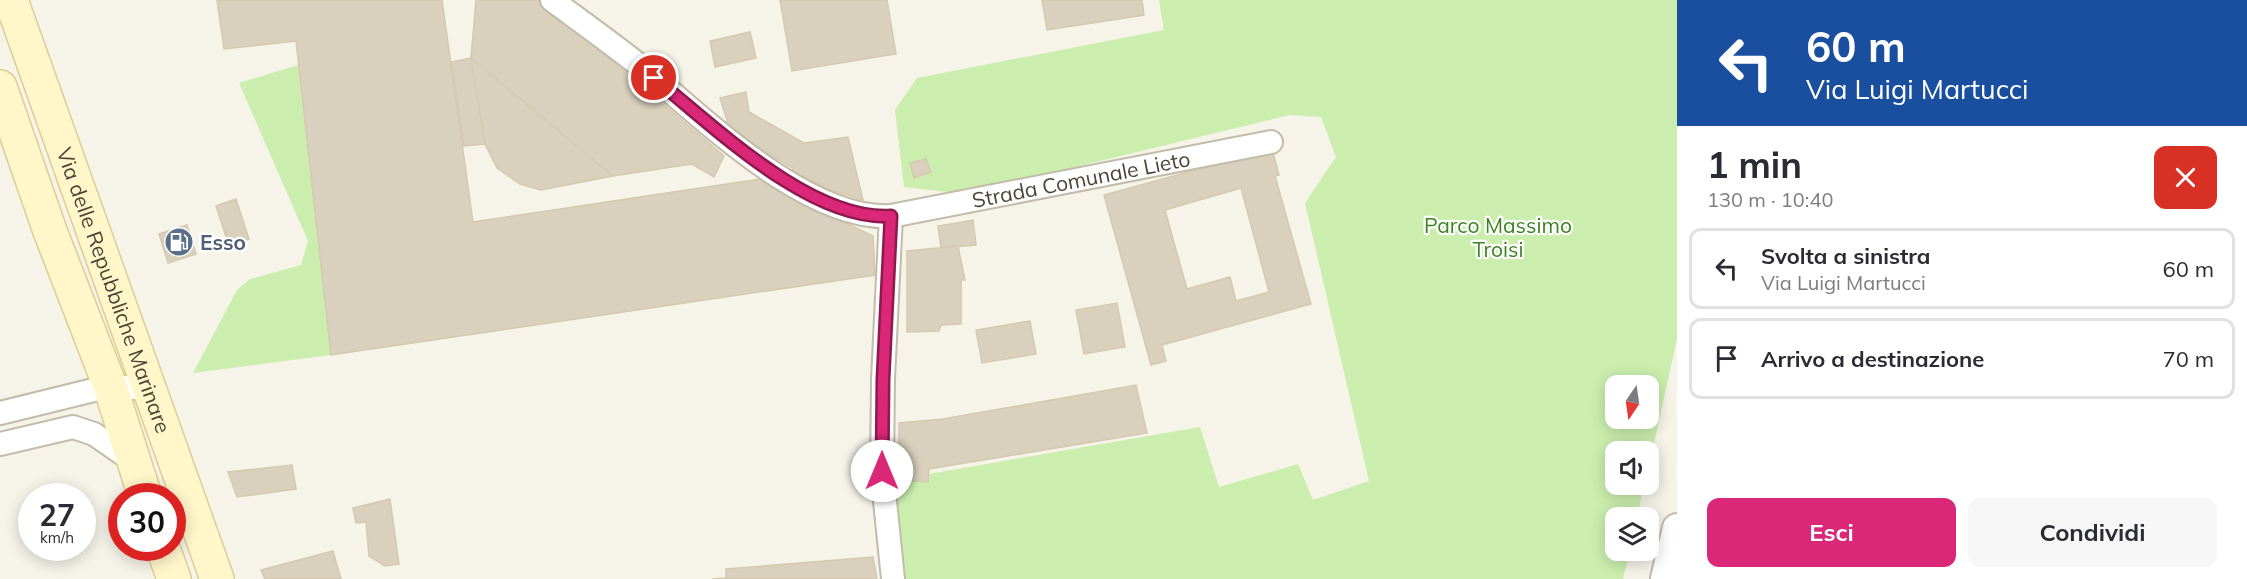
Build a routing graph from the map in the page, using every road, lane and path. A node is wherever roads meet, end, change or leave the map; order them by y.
1 (11, 0) edge
2 (552, 0) edge
3 (0, 87) edge
4 (1271, 142) dead end
5 (891, 216) junction
6 (149, 389) junction
7 (113, 398) junction
8 (0, 413) edge
9 (73, 427) junction
10 (0, 444) edge
11 (133, 462) junction
12 (140, 483) edge
13 (1677, 528) edge
14 (168, 561) edge
15 (174, 579) edge
16 (217, 579) edge
17 (893, 579) edge
18 (1665, 579) edge

1 - 6 main road, Via delle Repubbliche Marinare
2 - 5 street, Strada Comunale Lieto
3 - 7 main road, Via delle Repubbliche Marinare
4 - 5 street, Strada Comunale Lieto
5 - 17 street
6 - 7 street
6 - 16 main road, Via delle Repubbliche Marinare
7 - 8 street
7 - 9 street
7 - 11 main road, Via delle Repubbliche Marinare
9 - 10 street
9 - 11 street
11 - 12 main road, Via delle Repubbliche Marinare
13 - 18 street
14 - 15 main road

